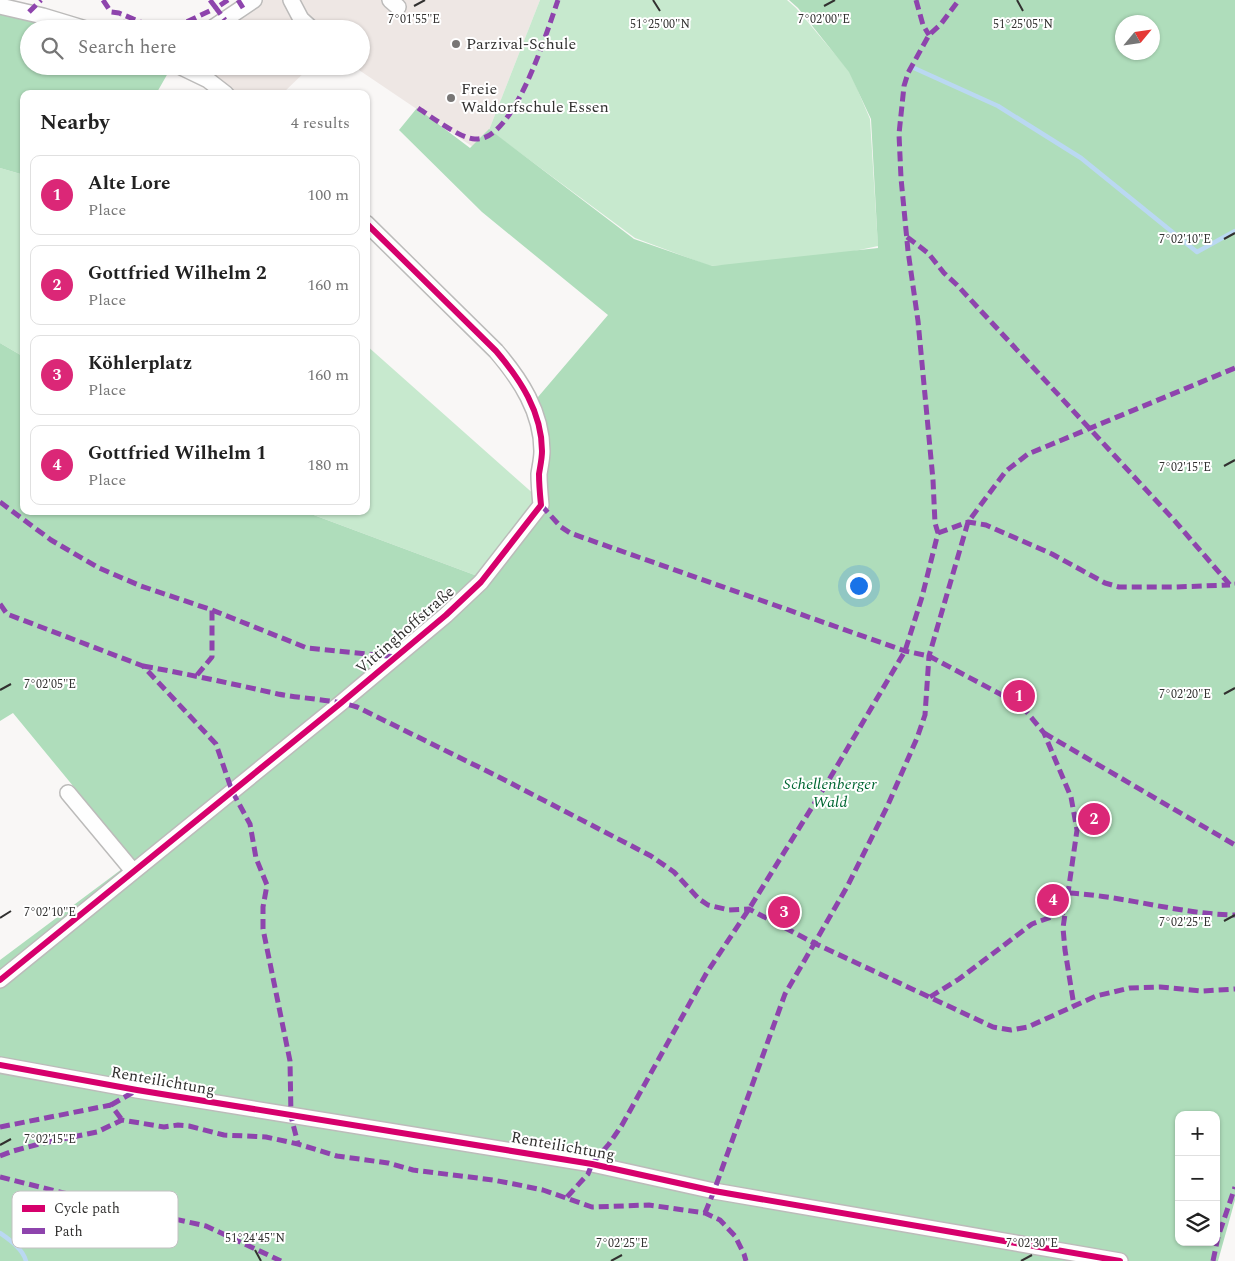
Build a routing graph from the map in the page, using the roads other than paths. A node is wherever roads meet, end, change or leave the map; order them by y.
1 (254, 0) edge
2 (291, 0) edge
3 (0, 6) edge
4 (56, 20) edge
5 (224, 20) edge
6 (302, 20) edge
7 (198, 75) edge
8 (221, 90) edge
9 (370, 227) edge
10 (68, 793) dead end
11 (133, 871) junction
12 (0, 980) edge
13 (0, 1065) edge
14 (1120, 1261) edge

1 - 5 street
2 - 6 street
3 - 4 street
7 - 8 street
9 - 11 street, Vittinghoffstraße
10 - 11 street
11 - 12 street, Vittinghoffstraße
13 - 14 street, Renteilichtung

